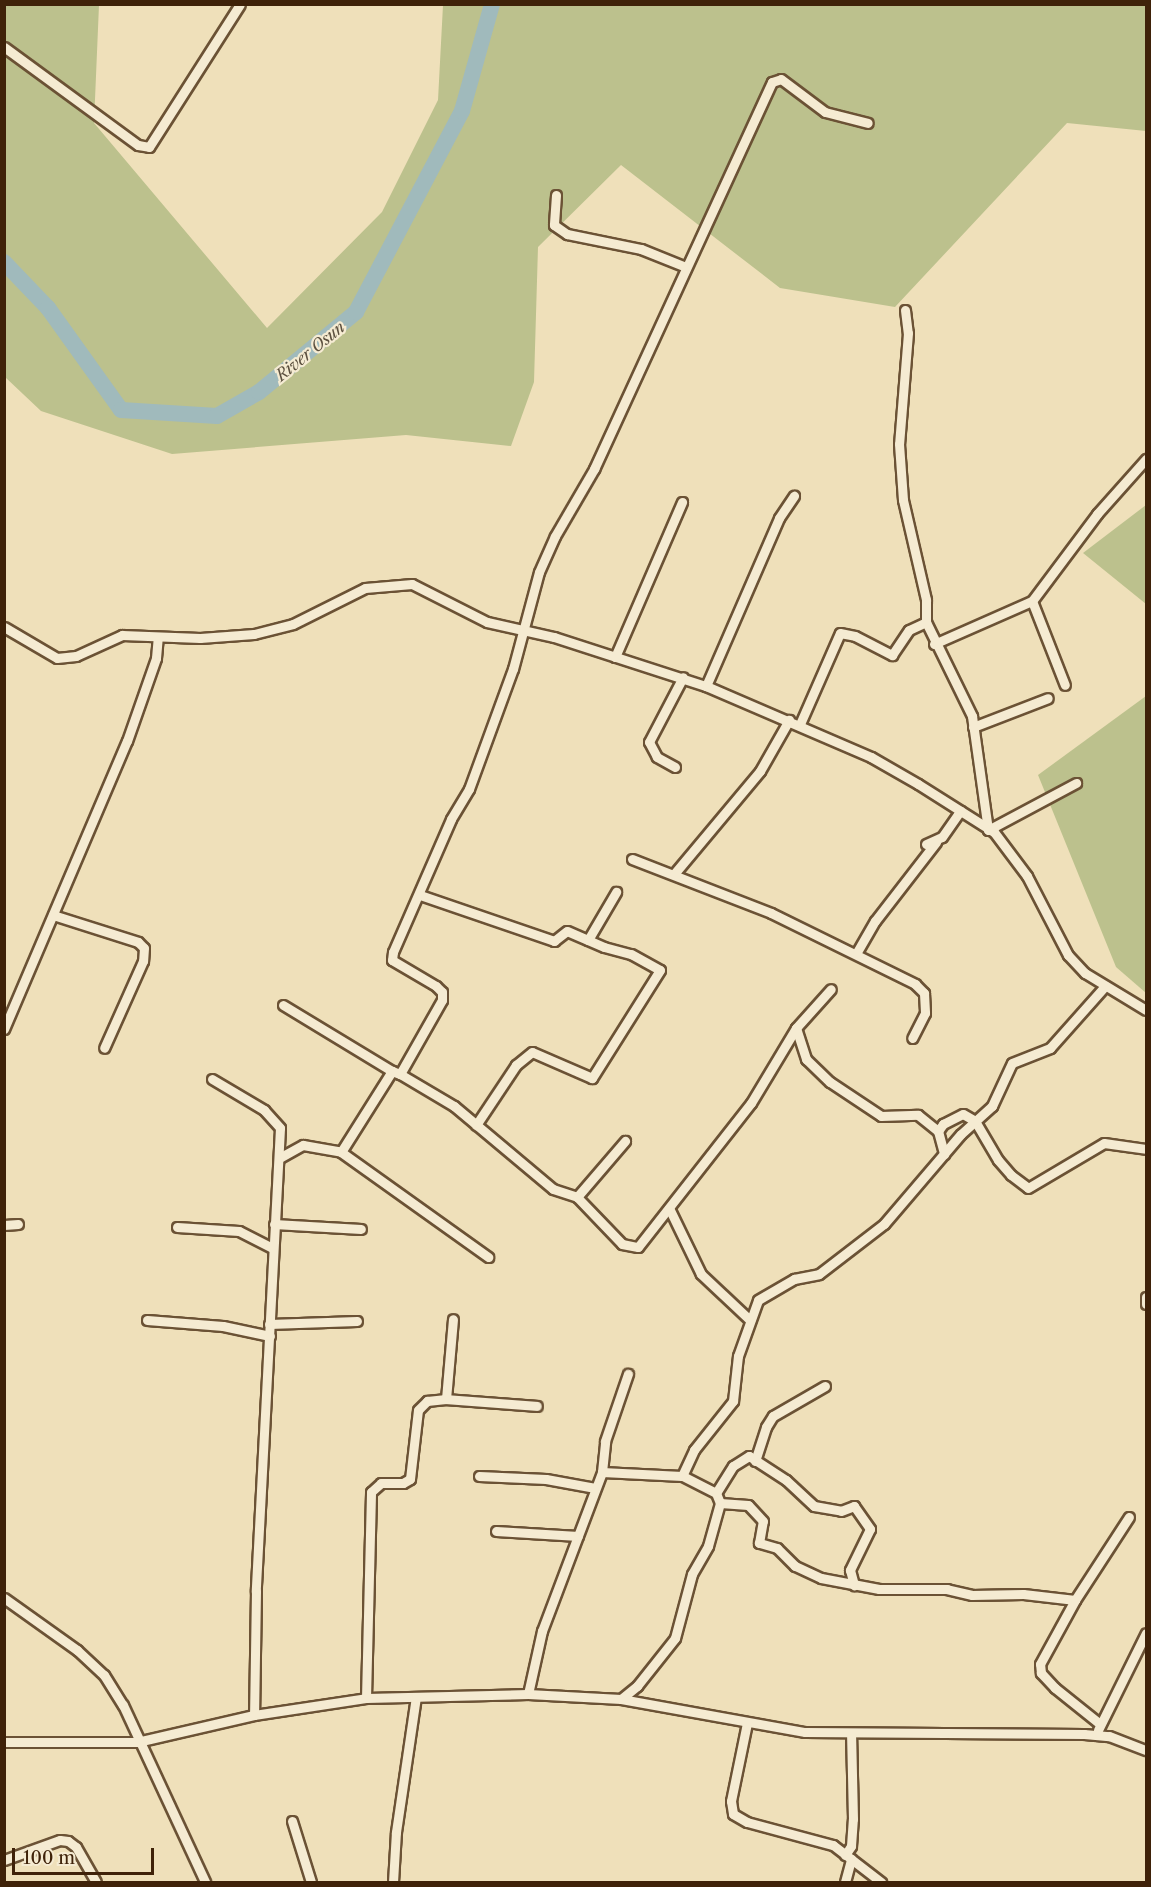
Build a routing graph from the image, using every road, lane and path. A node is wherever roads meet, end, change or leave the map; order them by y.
1 (240, 4) edge
2 (4, 47) edge
3 (868, 123) dead end
4 (556, 195) dead end
5 (686, 267) junction
6 (905, 310) dead end
7 (1146, 459) edge
8 (794, 496) dead end
9 (682, 502) dead end
10 (1032, 601) junction
11 (926, 622) junction
12 (4, 627) edge
13 (525, 632) junction
14 (158, 637) junction
15 (934, 644) junction
16 (615, 657) junction
17 (683, 677) junction
18 (1065, 685) dead end
19 (706, 686) junction
20 (1048, 698) dead end
21 (789, 720) junction
22 (800, 724) junction
23 (973, 727) junction
24 (675, 767) dead end
25 (1076, 783) dead end
26 (960, 811) junction
27 (988, 830) junction
28 (632, 859) dead end
29 (674, 874) junction
30 (616, 892) dead end
31 (420, 895) junction
32 (53, 915) junction
33 (588, 940) junction
34 (857, 952) junction
35 (1106, 986) junction
36 (831, 989) dead end
37 (283, 1005) dead end
38 (1146, 1010) edge
39 (796, 1028) junction
40 (4, 1029) edge
41 (912, 1038) dead end
42 (104, 1048) dead end
43 (396, 1072) junction
44 (212, 1079) dead end
45 (975, 1121) junction
46 (476, 1125) junction
47 (938, 1131) junction
48 (625, 1141) dead end
49 (1146, 1149) edge
50 (341, 1152) junction
51 (944, 1154) junction
52 (281, 1157) junction
53 (577, 1197) junction
54 (669, 1208) junction
55 (18, 1224) dead end
56 (274, 1224) junction
57 (4, 1225) edge
58 (177, 1227) dead end
59 (361, 1229) dead end
60 (273, 1248) junction
61 (488, 1257) dead end
62 (1146, 1297) edge
63 (1146, 1304) edge
64 (453, 1319) dead end
65 (147, 1320) dead end
66 (750, 1320) junction
67 (357, 1321) dead end
68 (269, 1324) junction
69 (270, 1336) junction
70 (627, 1374) dead end
71 (825, 1386) dead end
72 (446, 1399) junction
73 (537, 1406) dead end
74 (755, 1461) junction
75 (602, 1472) junction
76 (479, 1476) dead end
77 (682, 1476) junction
78 (595, 1488) junction
79 (716, 1493) junction
80 (720, 1503) junction
81 (1129, 1517) dead end
82 (496, 1531) dead end
83 (578, 1536) junction
84 (854, 1585) junction
85 (4, 1598) edge
86 (1075, 1600) junction
87 (1146, 1632) edge
88 (528, 1694) junction
89 (416, 1697) junction
90 (366, 1698) junction
91 (621, 1699) junction
92 (254, 1715) junction
93 (747, 1723) junction
94 (1100, 1724) junction
95 (851, 1734) junction
96 (1097, 1735) junction
97 (4, 1742) edge
98 (137, 1742) junction
99 (1146, 1749) edge
100 (292, 1821) dead end
101 (848, 1857) junction
102 (4, 1860) edge
103 (96, 1882) edge
104 (205, 1882) edge
105 (311, 1882) edge
106 (393, 1882) edge
107 (845, 1882) edge
108 (881, 1882) edge

1 - 2 street
3 - 5 street
4 - 5 street
5 - 13 street
6 - 11 street
7 - 10 street
8 - 19 street
9 - 16 street
10 - 15 street
10 - 18 street
11 - 15 street
11 - 22 street
12 - 14 street
13 - 14 street
13 - 16 street
13 - 31 street
14 - 32 street
15 - 23 street
16 - 17 street
17 - 19 street
17 - 24 street
19 - 21 street
20 - 23 street
21 - 22 street
21 - 29 street
22 - 26 street
23 - 27 street
25 - 27 street
26 - 27 street
26 - 34 street
27 - 35 street
28 - 29 street
29 - 34 street
30 - 33 street
31 - 33 street
31 - 43 street
32 - 40 street
32 - 42 street
33 - 46 street
34 - 41 street
35 - 38 street
35 - 45 street
36 - 39 street
37 - 43 street
39 - 47 street
39 - 54 street
43 - 46 street
43 - 50 street
44 - 52 street
45 - 47 street
45 - 49 street
45 - 51 street
46 - 53 street
47 - 51 street
48 - 53 street
50 - 52 street
50 - 61 street
51 - 66 street
52 - 56 street
53 - 54 street
54 - 66 street
55 - 57 street
56 - 59 street
56 - 60 street
58 - 60 street
60 - 68 street
62 - 63 street
64 - 72 street
65 - 69 street
66 - 77 street
67 - 68 street
68 - 69 street
69 - 92 street
70 - 75 street
71 - 74 street
72 - 73 street
72 - 90 street
74 - 79 street
74 - 84 street
75 - 77 street
75 - 78 street
76 - 78 street
77 - 79 street
78 - 83 street
79 - 80 street
80 - 84 street
80 - 91 street
81 - 86 street
82 - 83 street
83 - 88 street
84 - 86 street
85 - 98 street
86 - 94 street
87 - 94 street
88 - 89 street
88 - 91 street
89 - 90 street
89 - 106 street
90 - 92 street
91 - 93 street
92 - 98 street
93 - 95 street
93 - 101 street
94 - 96 street
95 - 96 street
95 - 101 street
96 - 99 street
97 - 98 street
98 - 104 street
100 - 105 street
101 - 107 street
101 - 108 street
102 - 103 street

